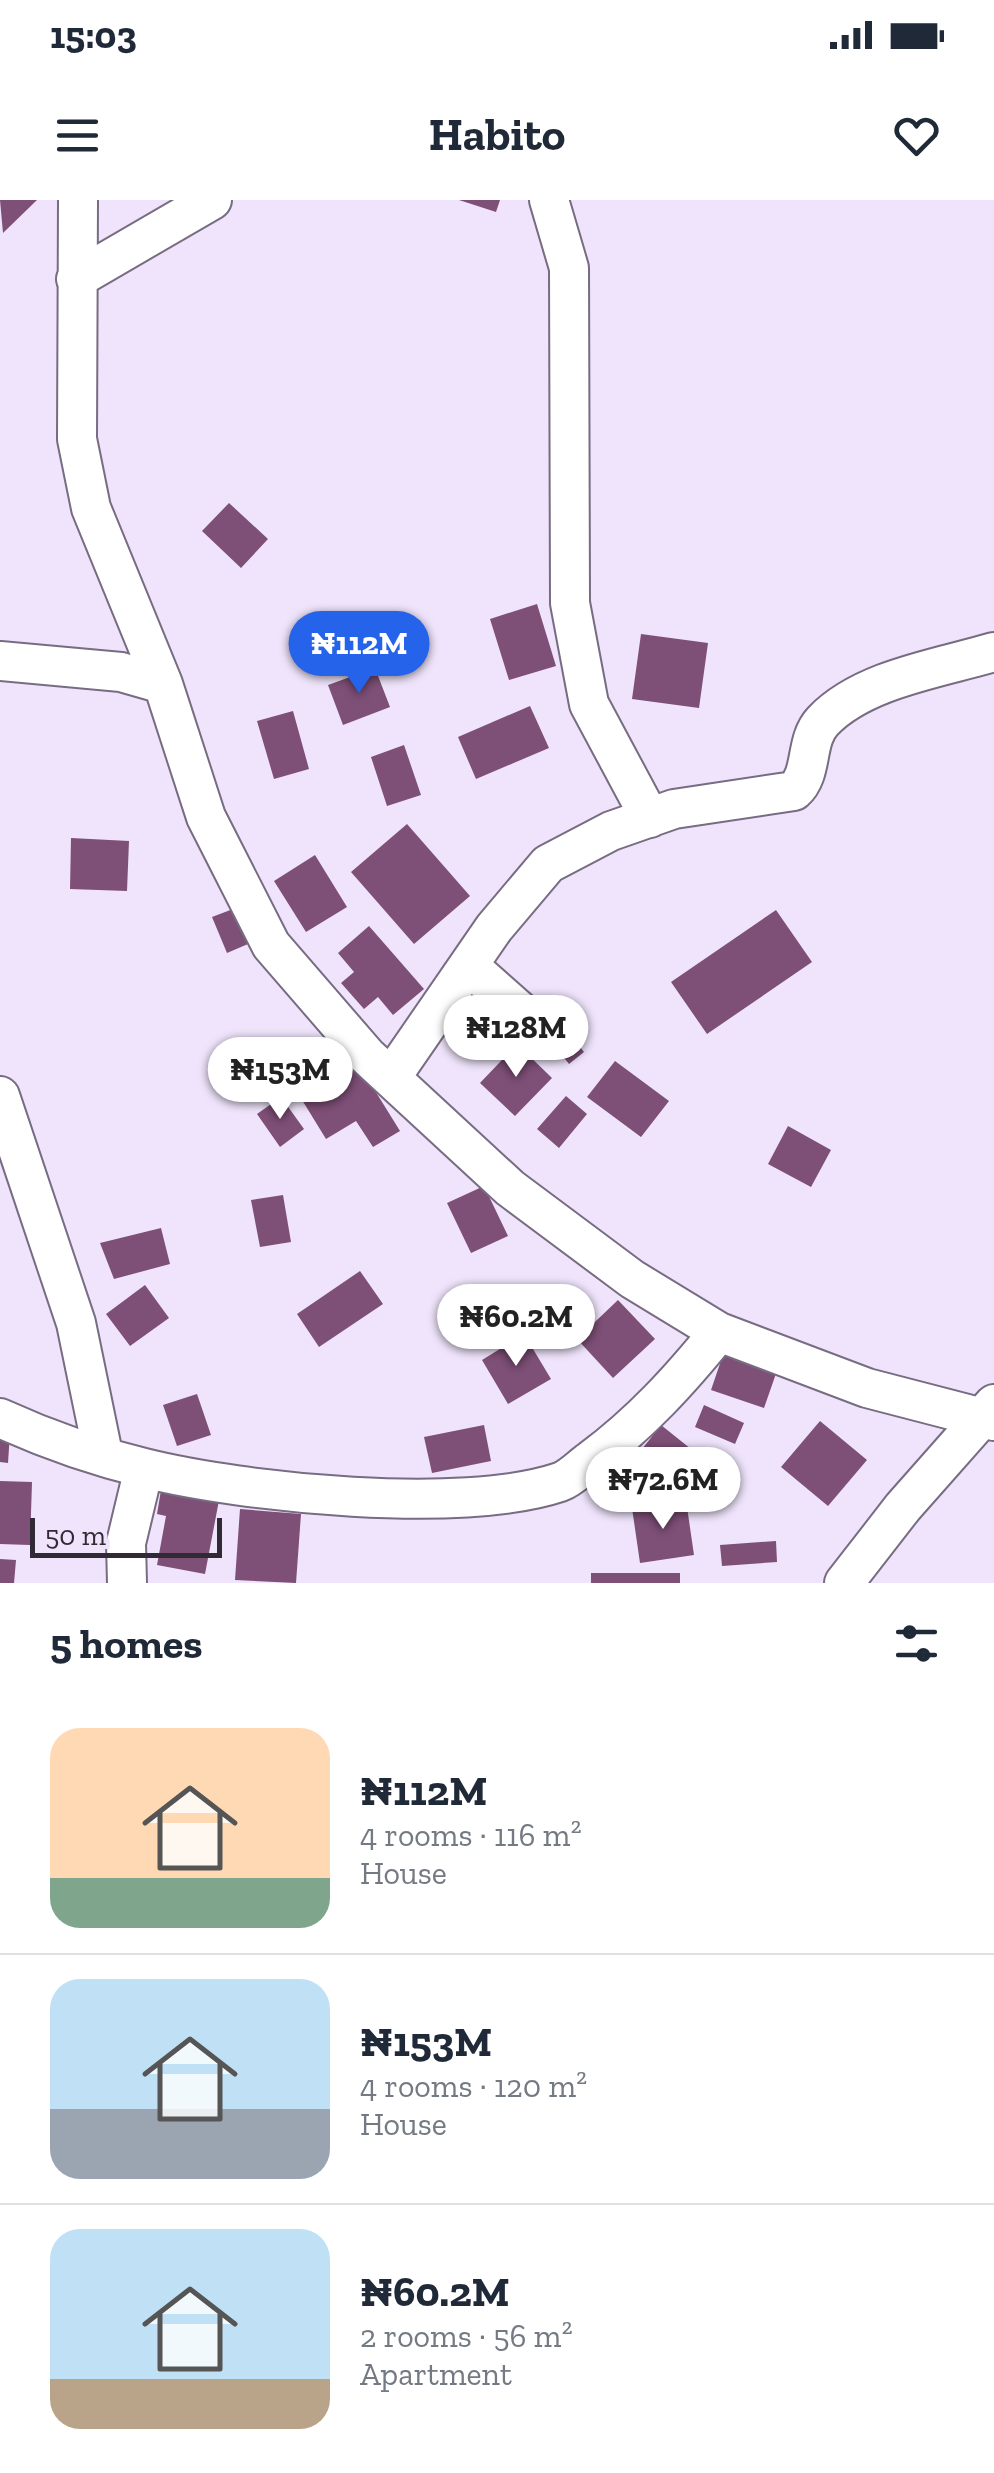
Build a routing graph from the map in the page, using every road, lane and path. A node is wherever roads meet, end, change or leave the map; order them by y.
1 (78, 200) edge
2 (212, 200) edge
3 (549, 200) edge
4 (76, 278) junction
5 (994, 652) edge
6 (0, 661) edge
7 (144, 669) junction
8 (650, 818) junction
9 (468, 966) junction
10 (548, 1036) dead end
11 (392, 1076) junction
12 (0, 1096) edge
13 (719, 1332) junction
14 (990, 1415) edge
15 (0, 1418) edge
16 (103, 1454) junction
17 (144, 1468) junction
18 (127, 1583) edge
19 (844, 1583) edge

1 - 4 street
2 - 4 street
3 - 8 street
4 - 7 street
5 - 8 street
6 - 7 street
7 - 11 street
8 - 9 street
9 - 10 street
9 - 11 street
11 - 13 street
12 - 16 street
13 - 14 street
13 - 17 street
14 - 19 street
15 - 16 street
16 - 17 street
17 - 18 street

